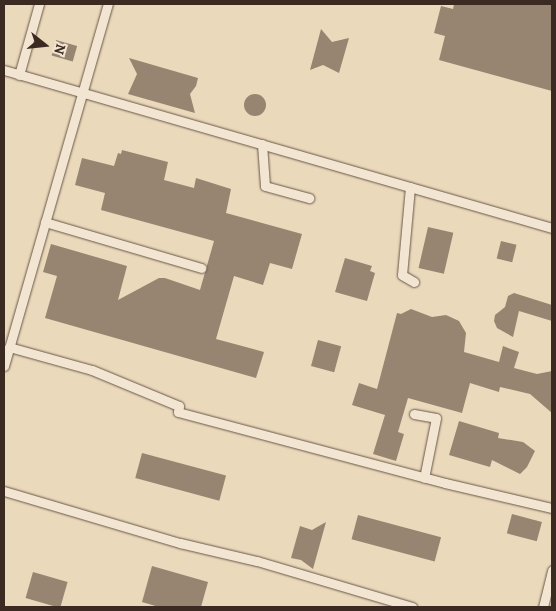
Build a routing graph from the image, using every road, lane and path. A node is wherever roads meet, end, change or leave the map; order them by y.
1 (39, 4) edge
2 (108, 4) edge
3 (4, 70) edge
4 (19, 75) junction
5 (82, 93) junction
6 (262, 144) junction
7 (410, 187) junction
8 (309, 198) dead end
9 (45, 222) junction
10 (552, 228) edge
11 (201, 268) dead end
12 (414, 282) dead end
13 (9, 347) junction
14 (4, 366) edge
15 (414, 414) dead end
16 (424, 478) junction
17 (4, 491) edge
18 (552, 508) edge
19 (552, 570) edge
20 (412, 607) edge
21 (544, 607) edge

1 - 4 lane
2 - 5 lane
3 - 4 lane
4 - 5 lane
5 - 6 lane
5 - 9 lane
6 - 7 lane
6 - 8 lane
7 - 10 lane
7 - 12 lane
9 - 11 lane
9 - 13 lane
13 - 14 lane
13 - 16 lane
15 - 16 lane
16 - 18 lane
17 - 20 lane
19 - 21 lane

